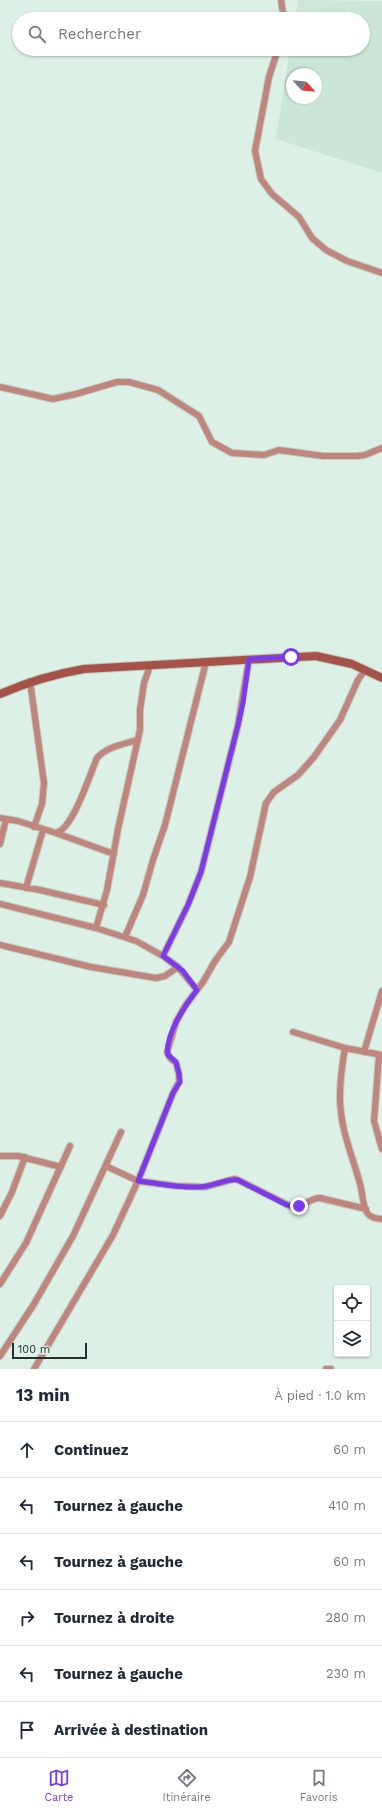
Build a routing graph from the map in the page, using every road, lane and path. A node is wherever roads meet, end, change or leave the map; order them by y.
1 (281, 0) edge
2 (283, 12) edge
3 (276, 56) edge
4 (382, 273) edge
5 (0, 387) edge
6 (382, 448) edge
7 (249, 659) junction
8 (206, 662) junction
9 (150, 666) junction
10 (366, 670) junction
11 (382, 678) edge
12 (30, 681) junction
13 (0, 694) edge
14 (138, 740) junction
15 (3, 818) edge
16 (34, 827) junction
17 (43, 830) junction
18 (56, 834) junction
19 (0, 844) edge
20 (114, 854) junction
21 (0, 883) edge
22 (26, 888) junction
23 (0, 904) edge
24 (104, 905) junction
25 (96, 928) junction
26 (125, 937) junction
27 (0, 945) edge
28 (163, 956) junction
29 (178, 967) junction
30 (197, 990) junction
31 (382, 991) edge
32 (293, 1032) dead end
33 (345, 1048) junction
34 (364, 1052) junction
35 (380, 1055) edge
36 (121, 1132) dead end
37 (70, 1146) dead end
38 (382, 1149) edge
39 (0, 1156) edge
40 (25, 1157) junction
41 (106, 1166) junction
42 (61, 1167) junction
43 (138, 1181) junction
44 (366, 1209) junction
45 (0, 1216) edge
46 (382, 1219) edge
47 (0, 1284) edge
48 (0, 1356) edge
49 (34, 1369) edge
50 (326, 1369) edge
51 (331, 1369) edge

1 - 2 street
3 - 4 street
5 - 6 street
7 - 8 main road
7 - 10 main road
7 - 28 street
8 - 9 main road
8 - 26 street
9 - 12 main road
9 - 14 street
10 - 11 main road
10 - 30 street
12 - 13 main road
12 - 16 street
14 - 18 street
14 - 20 street
15 - 16 street
15 - 19 street
16 - 17 street
17 - 18 street
17 - 22 street
18 - 20 street
20 - 24 street
21 - 22 street
22 - 24 street
23 - 25 street
24 - 25 street
25 - 26 street
26 - 28 street
27 - 29 street
28 - 29 street
29 - 30 street
30 - 43 street
31 - 34 street
32 - 33 street
33 - 34 street
33 - 44 street
34 - 35 street
35 - 38 street
36 - 41 street
37 - 42 street
39 - 40 street
40 - 42 street
40 - 45 street
41 - 43 street
41 - 48 street
42 - 47 street
43 - 44 street
43 - 49 street
44 - 46 street
50 - 51 street

